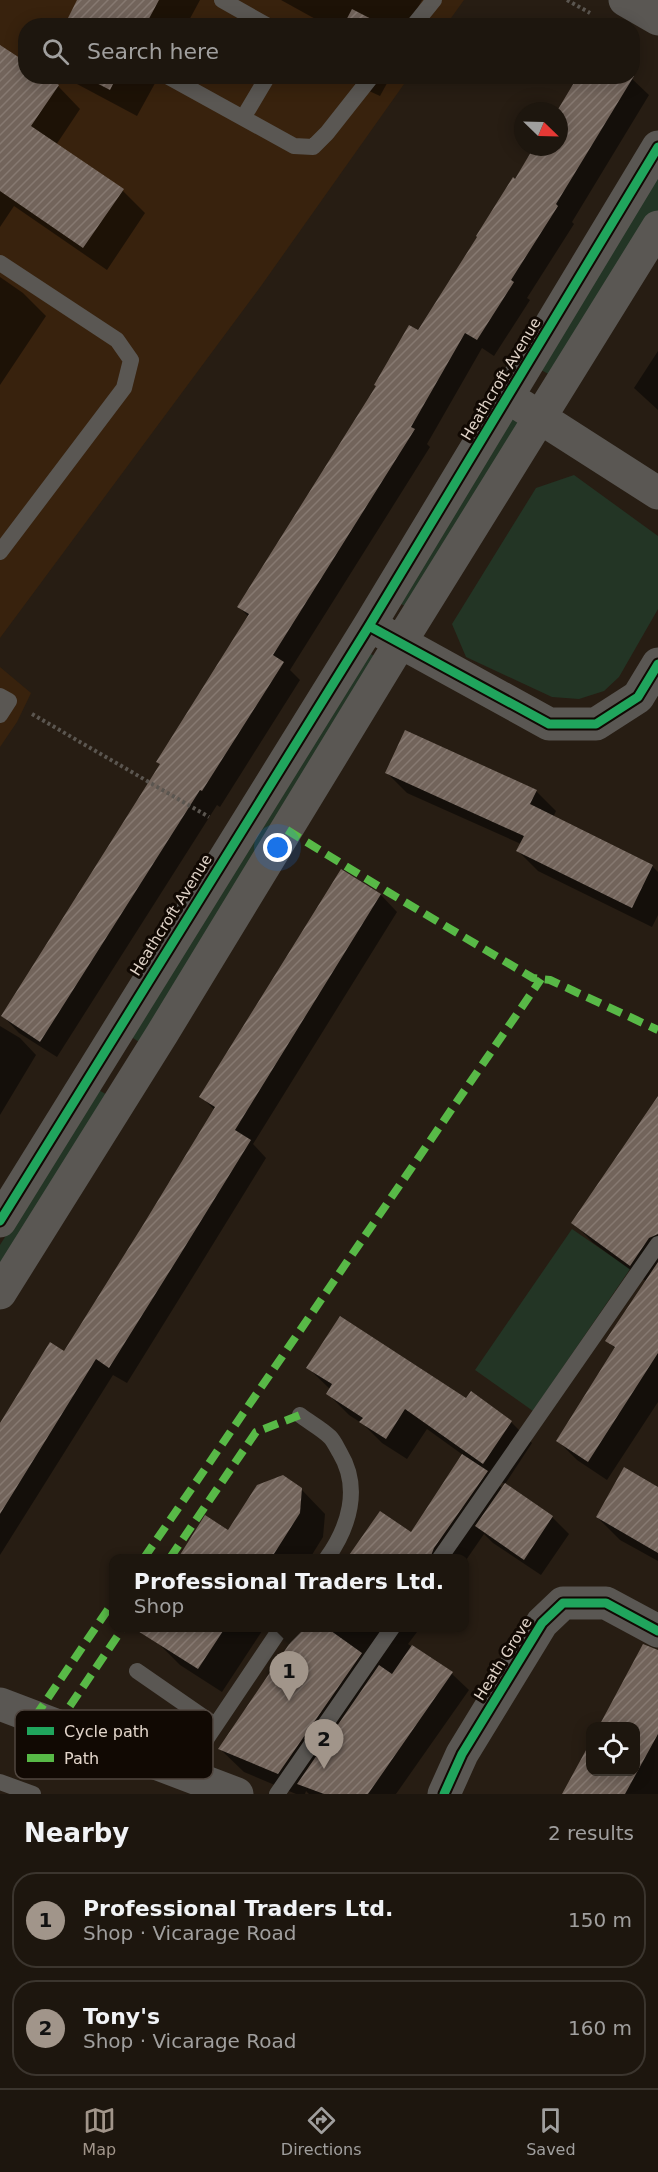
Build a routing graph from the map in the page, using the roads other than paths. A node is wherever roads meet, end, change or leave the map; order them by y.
1 (222, 0) edge
2 (434, 0) edge
3 (625, 0) edge
4 (254, 18) edge
5 (419, 18) edge
6 (658, 19) edge
7 (181, 84) edge
8 (263, 84) edge
9 (366, 84) edge
10 (243, 118) junction
11 (658, 147) edge
12 (658, 227) edge
13 (0, 263) edge
14 (508, 397) junction
15 (540, 418) junction
16 (658, 493) edge
17 (0, 552) edge
18 (369, 626) junction
19 (400, 643) junction
20 (658, 664) edge
21 (102, 1055) junction
22 (136, 1075) junction
23 (0, 1221) edge
24 (658, 1244) edge
25 (0, 1293) edge
26 (300, 1415) dead end
27 (330, 1554) edge
28 (443, 1554) edge
29 (658, 1631) edge
30 (278, 1632) edge
31 (389, 1632) edge
32 (136, 1671) dead end
33 (0, 1704) edge
34 (16, 1710) edge
35 (194, 1710) edge
36 (213, 1723) edge
37 (216, 1725) junction
38 (213, 1729) edge
39 (200, 1779) edge
40 (0, 1782) edge
41 (33, 1794) edge
42 (237, 1794) edge
43 (277, 1794) edge
44 (444, 1794) edge

1 - 4 lane
2 - 5 lane
3 - 6 street
7 - 10 lane
8 - 10 lane
9 - 10 lane
11 - 14 street, Heathcroft Avenue
12 - 15 street
13 - 17 lane
14 - 15 street, Heathcroft Avenue
14 - 18 street, Heathcroft Avenue
15 - 16 street, Heathcroft Avenue
15 - 19 street
18 - 19 street
18 - 21 street, Heathcroft Avenue
19 - 20 street
19 - 22 street
21 - 22 street
21 - 23 street, Heathcroft Avenue
22 - 25 street
24 - 28 lane
26 - 27 lane
29 - 44 street, Heath Grove
30 - 37 lane
31 - 43 lane
32 - 35 lane
33 - 34 street
36 - 37 lane
37 - 38 lane
39 - 42 street
40 - 41 lane

